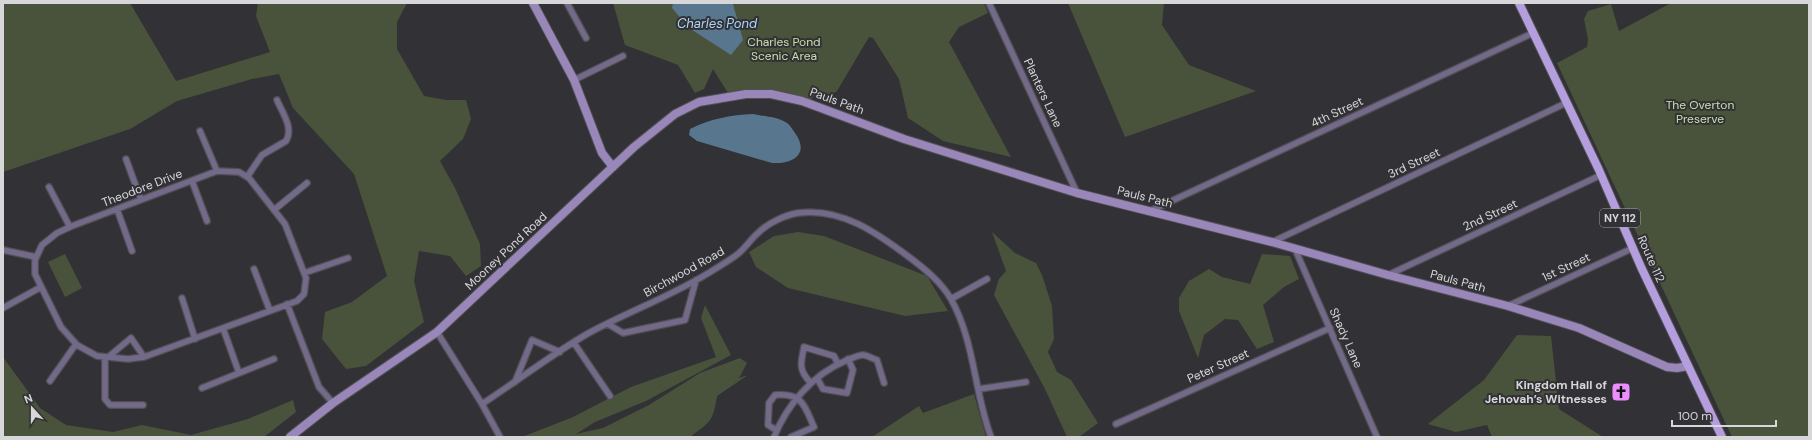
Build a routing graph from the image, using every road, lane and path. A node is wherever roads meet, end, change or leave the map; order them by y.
1 (533, 3) edge
2 (567, 3) edge
3 (988, 3) edge
4 (1519, 3) edge
5 (1533, 33) junction
6 (586, 38) dead end
7 (623, 56) dead end
8 (574, 80) junction
9 (277, 100) dead end
10 (1566, 103) junction
11 (200, 131) dead end
12 (126, 159) dead end
13 (613, 167) junction
14 (217, 171) junction
15 (1601, 175) junction
16 (247, 177) junction
17 (192, 180) junction
18 (308, 183) dead end
19 (49, 187) dead end
20 (1077, 193) junction
21 (141, 200) junction
22 (117, 209) junction
23 (274, 210) junction
24 (1150, 211) junction
25 (207, 221) dead end
26 (70, 227) junction
27 (1272, 242) junction
28 (1633, 248) junction
29 (1295, 249) junction
30 (3, 250) edge
31 (132, 251) dead end
32 (36, 257) junction
33 (348, 258) dead end
34 (254, 269) dead end
35 (304, 273) junction
36 (1388, 275) junction
37 (696, 280) junction
38 (987, 280) dead end
39 (41, 288) junction
40 (182, 298) dead end
41 (951, 299) junction
42 (287, 304) junction
43 (1508, 306) junction
44 (3, 308) edge
45 (270, 311) junction
46 (608, 324) junction
47 (223, 328) junction
48 (1330, 328) junction
49 (437, 332) junction
50 (195, 339) junction
51 (574, 343) junction
52 (76, 344) junction
53 (560, 352) junction
54 (144, 357) junction
55 (106, 358) junction
56 (274, 359) dead end
57 (848, 359) junction
58 (838, 364) junction
59 (1688, 366) junction
60 (239, 373) junction
61 (817, 378) junction
62 (50, 381) dead end
63 (810, 382) junction
64 (1026, 382) dead end
65 (515, 383) junction
66 (884, 383) dead end
67 (202, 388) dead end
68 (978, 389) junction
69 (610, 396) dead end
70 (797, 398) junction
71 (333, 403) junction
72 (482, 404) junction
73 (143, 405) dead end
74 (1116, 424) dead end
75 (776, 435) edge
76 (290, 437) edge
77 (500, 437) edge
78 (791, 437) edge
79 (991, 437) edge
80 (1377, 437) edge
81 (1722, 437) edge

1 - 8 street
2 - 6 street
3 - 20 street, Planters Lane
4 - 5 main road, Route 112 / NY 112
5 - 10 main road, Route 112 / NY 112
5 - 24 street, 4th Street
7 - 8 street
8 - 13 street
9 - 16 street
10 - 15 main road, Route 112 / NY 112
10 - 27 street, 3rd Street
11 - 14 street
12 - 21 street
13 - 20 street, Pauls Path
13 - 49 street, Mooney Pond Road
14 - 16 street, Theodore Drive
14 - 17 street, Theodore Drive
15 - 28 main road, Route 112 / NY 112
15 - 36 street, 2nd Street
16 - 23 street
17 - 21 street, Theodore Drive
17 - 25 street
18 - 23 street
19 - 26 street
20 - 24 street, Pauls Path
21 - 22 street, Theodore Drive
22 - 26 street, Theodore Drive
22 - 31 street
23 - 35 street
24 - 27 street, Pauls Path
26 - 32 street, Theodore Drive
27 - 29 street, Pauls Path
28 - 43 street, 1st Street
28 - 59 main road, Route 112 / NY 112
29 - 36 street, Pauls Path
29 - 48 street, Shady Lane
30 - 32 street
32 - 39 street
33 - 35 street
34 - 45 street
35 - 42 street
36 - 43 street, Pauls Path
37 - 41 street, Birchwood Road
37 - 46 street, Birchwood Road
37 - 46 street
38 - 41 street
39 - 44 street
39 - 52 street
40 - 50 street
41 - 68 street, Birchwood Road
42 - 45 street
42 - 71 street
43 - 59 street, Pauls Path
45 - 47 street
46 - 51 street, Birchwood Road
47 - 50 street
47 - 60 street
48 - 74 street, Peter Street
48 - 80 street, Shady Lane
49 - 71 street, Mooney Pond Road
49 - 72 street
50 - 54 street
51 - 53 street, Birchwood Road
51 - 69 street
52 - 55 street
52 - 62 street
53 - 65 street, Birchwood Road
53 - 65 street
54 - 55 street
54 - 55 street
55 - 73 street
56 - 60 street
57 - 58 street
57 - 61 street
57 - 66 street
58 - 61 street
58 - 63 street
59 - 81 main road, Route 112 / NY 112
60 - 67 street
61 - 63 street
63 - 70 street
64 - 68 street
65 - 72 street, Birchwood Road
68 - 79 street, Birchwood Road
70 - 75 street
70 - 75 street
70 - 78 street
71 - 76 street, Mooney Pond Road
72 - 77 street

